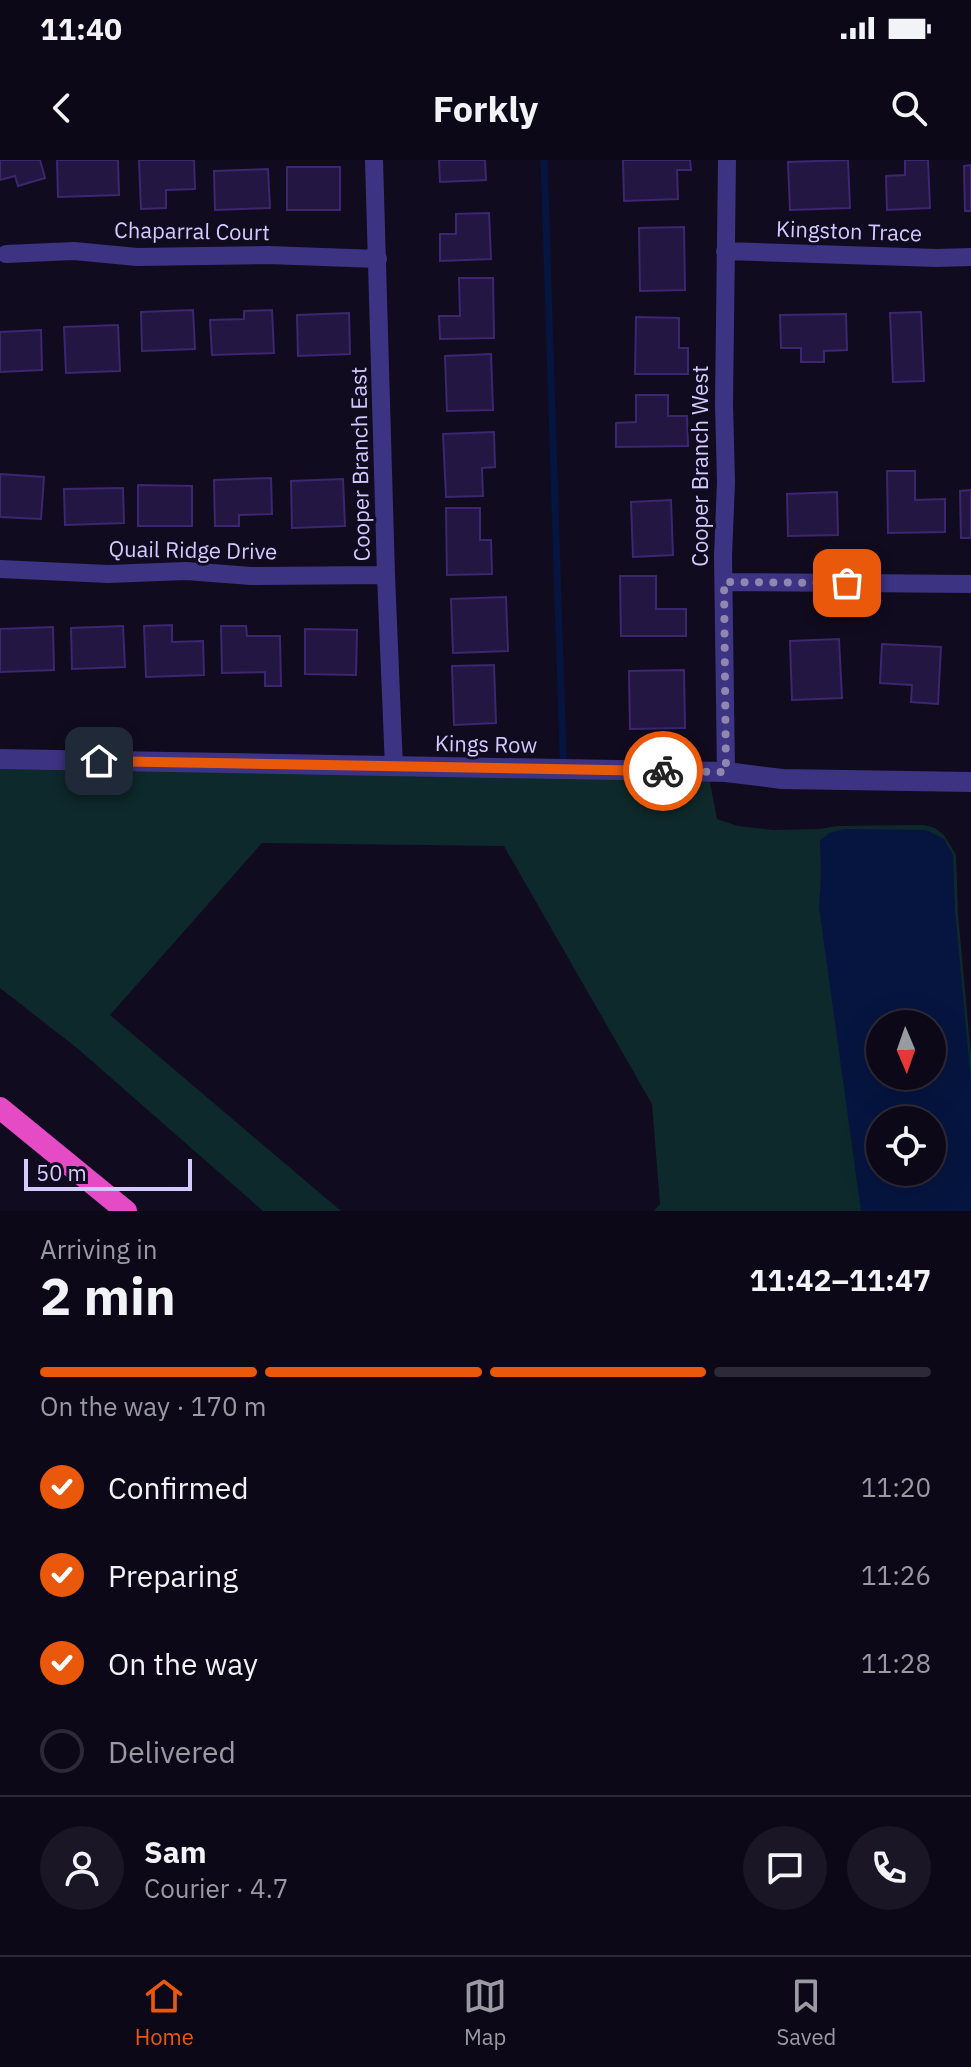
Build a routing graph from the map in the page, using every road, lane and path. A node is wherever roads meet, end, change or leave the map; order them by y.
1 (374, 160) edge
2 (727, 160) edge
3 (725, 251) junction
4 (6, 254) dead end
5 (971, 257) edge
6 (378, 259) junction
7 (0, 569) edge
8 (386, 575) junction
9 (724, 582) junction
10 (971, 584) edge
11 (0, 759) edge
12 (394, 767) junction
13 (726, 772) junction
14 (971, 782) edge
15 (0, 1108) edge
16 (126, 1211) edge

1 - 6 street, Cooper Branch East
2 - 3 street, Cooper Branch West
3 - 5 street, Kingston Trace
3 - 9 street, Cooper Branch West
4 - 6 street, Chaparral Court
6 - 8 street, Cooper Branch East
7 - 8 street, Quail Ridge Drive
8 - 12 street, Cooper Branch East
9 - 10 street
9 - 13 street, Cooper Branch West
11 - 12 street, Kings Row
12 - 13 street, Kings Row
13 - 14 street, Kings Row
15 - 16 highway

